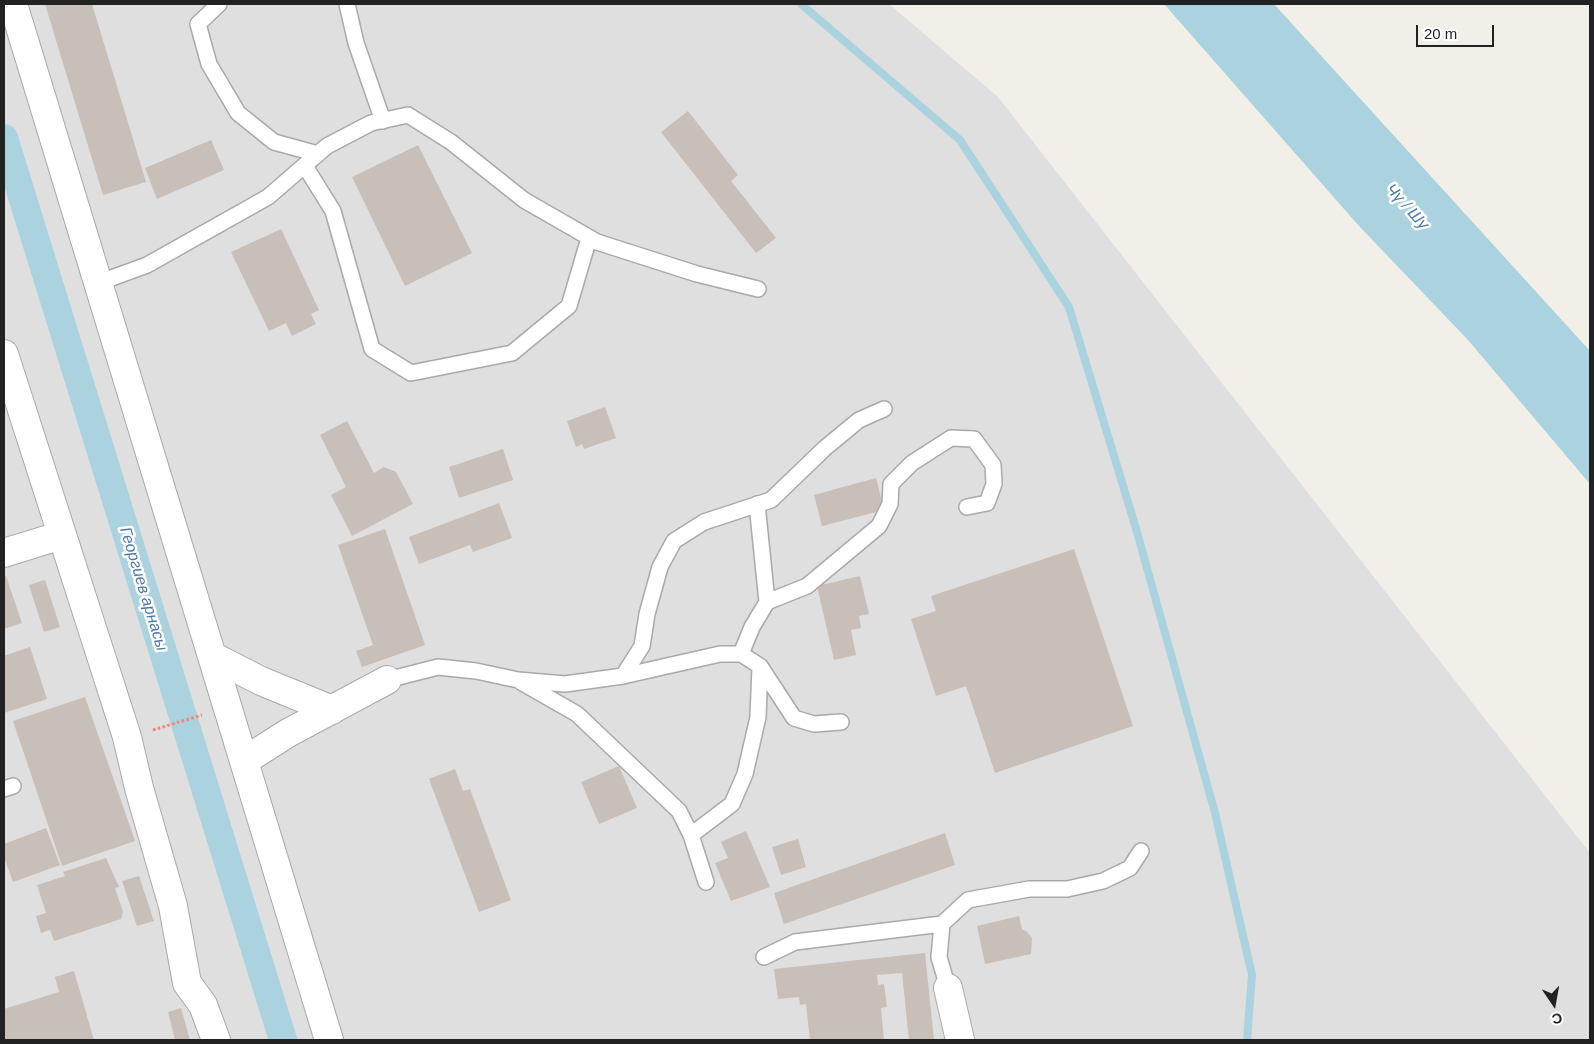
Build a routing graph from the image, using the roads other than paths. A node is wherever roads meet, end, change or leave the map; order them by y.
1 (13, 4) edge
2 (218, 4) edge
3 (347, 4) edge
4 (383, 121) junction
5 (318, 154) junction
6 (305, 166) junction
7 (589, 238) junction
8 (98, 283) junction
9 (758, 289) dead end
10 (4, 354) edge
11 (884, 409) dead end
12 (757, 504) junction
13 (967, 508) dead end
14 (62, 535) junction
15 (4, 553) edge
16 (767, 602) junction
17 (741, 654) junction
18 (212, 656) junction
19 (760, 666) junction
20 (623, 676) junction
21 (387, 680) joint
22 (518, 680) junction
23 (332, 710) junction
24 (841, 722) dead end
25 (244, 761) junction
26 (691, 835) junction
27 (1141, 851) dead end
28 (706, 882) dead end
29 (942, 924) junction
30 (764, 957) dead end
31 (948, 988) joint
32 (216, 1040) edge
33 (329, 1040) edge
34 (960, 1040) edge

1 - 8 street
2 - 5 lane
3 - 4 lane
4 - 5 lane
4 - 7 lane
5 - 6 lane
6 - 7 lane
6 - 8 lane
7 - 9 lane
8 - 18 street
10 - 14 street
11 - 12 lane
12 - 16 lane
12 - 20 lane
13 - 16 lane
14 - 15 street
14 - 32 street
16 - 17 lane
17 - 19 lane
17 - 20 lane
18 - 23 street
18 - 25 street
19 - 24 lane
19 - 26 lane
20 - 22 lane
21 - 22 lane
21 - 23 street
22 - 26 lane
23 - 25 street
25 - 33 street
26 - 28 lane
27 - 29 lane
29 - 30 lane
29 - 31 lane
31 - 34 street

